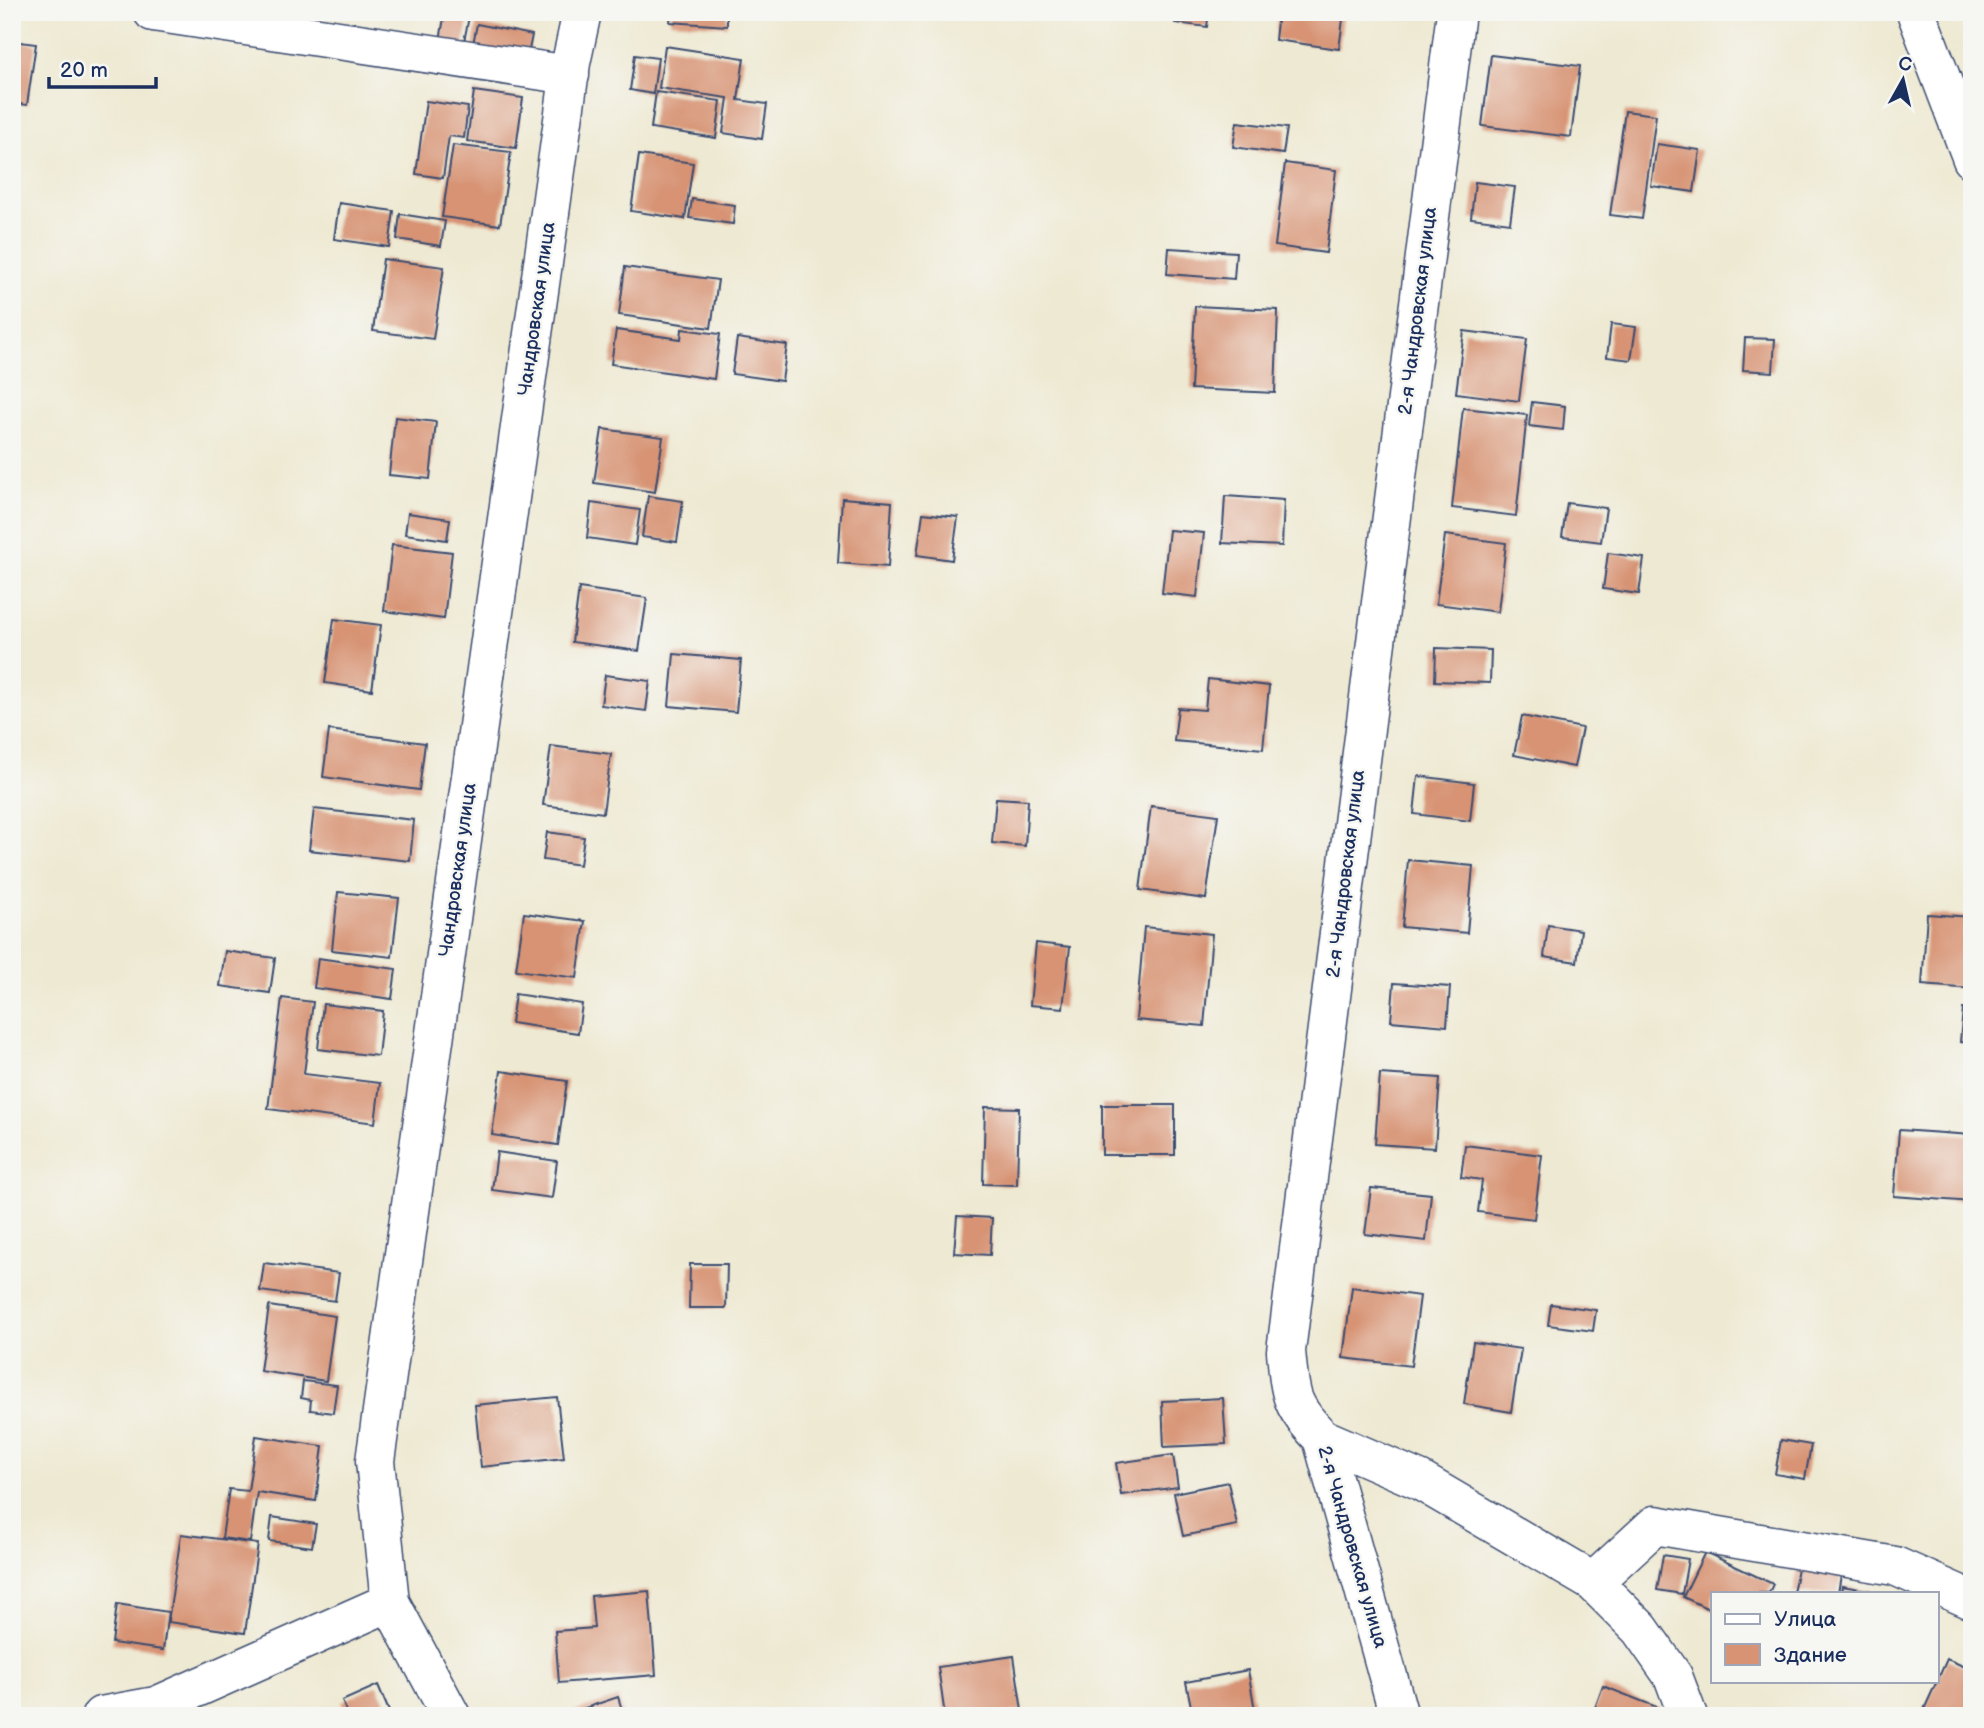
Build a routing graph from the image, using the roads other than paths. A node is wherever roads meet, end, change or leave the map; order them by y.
1 (153, 12) edge
2 (582, 12) edge
3 (1456, 12) edge
4 (1916, 12) edge
5 (570, 75) junction
6 (1972, 159) edge
7 (1322, 1438) junction
8 (1593, 1582) junction
9 (1972, 1600) edge
10 (390, 1602) junction
11 (101, 1716) edge
12 (451, 1716) edge
13 (1399, 1716) edge
14 (1688, 1716) edge

1 - 5 street
2 - 5 street, Чандровская улица
3 - 7 street, 2-я Чандровская улица
4 - 6 street
5 - 10 street, Чандровская улица
7 - 8 street
7 - 13 street, 2-я Чандровская улица
8 - 9 street
8 - 14 street
10 - 11 street
10 - 12 street, Чандровская улица

